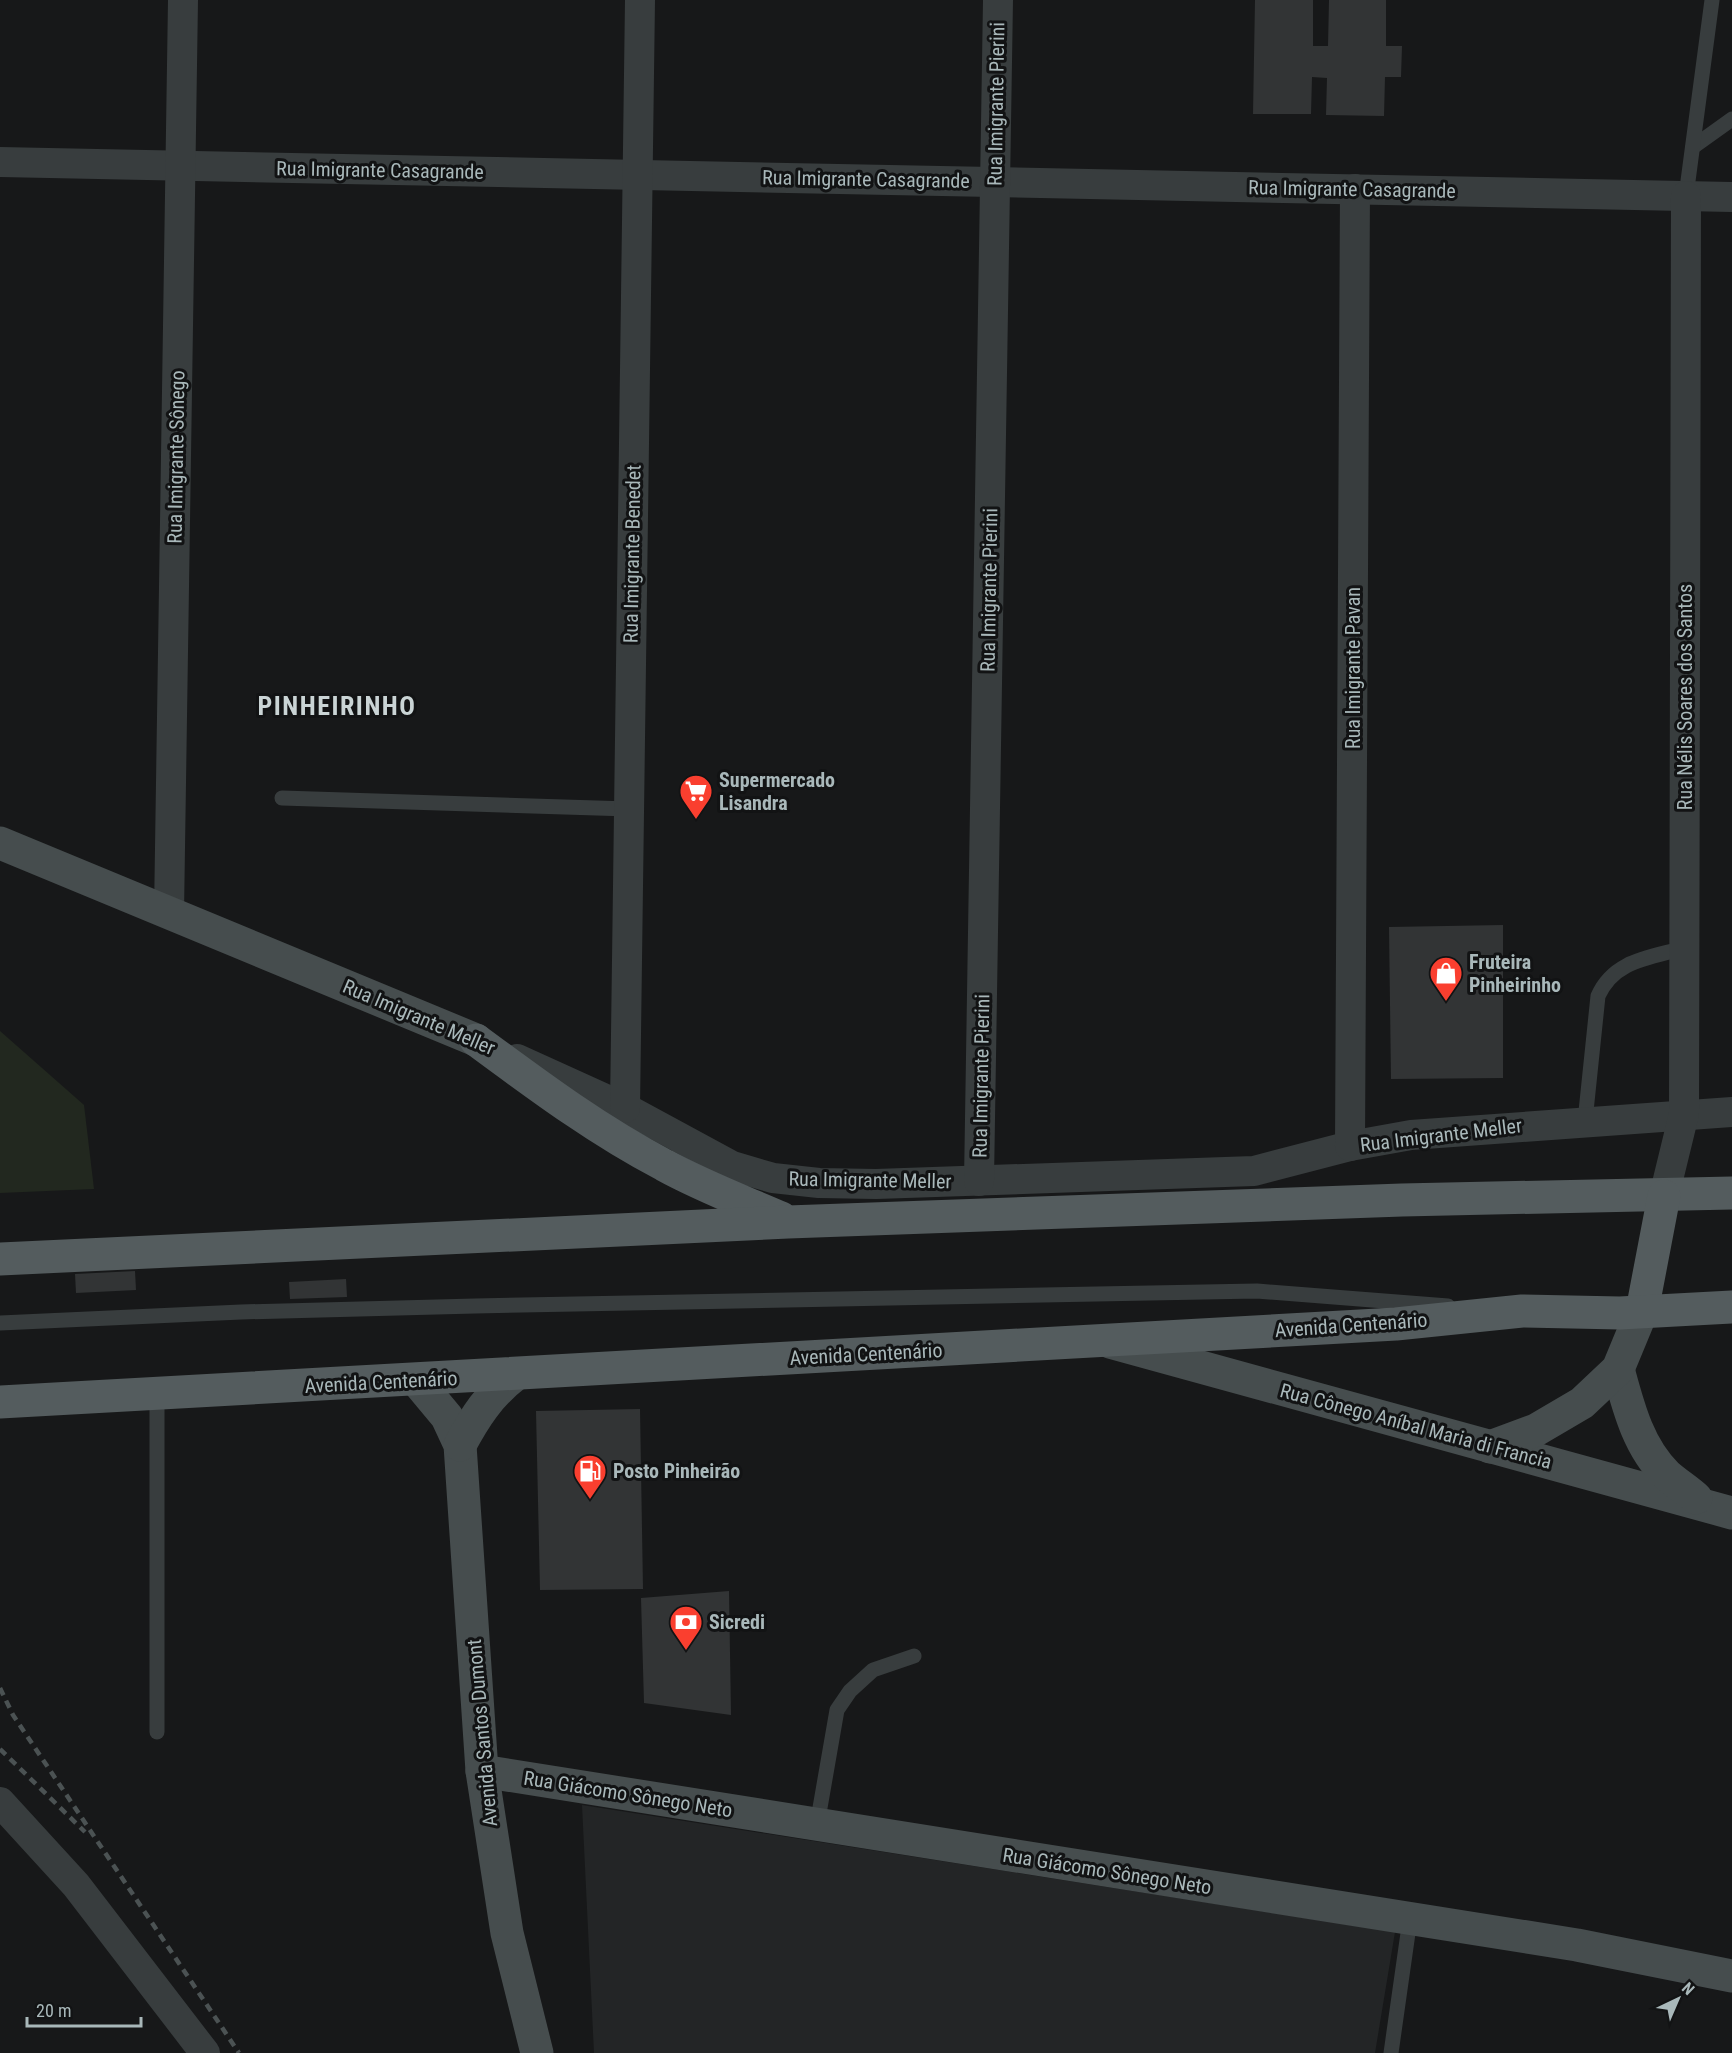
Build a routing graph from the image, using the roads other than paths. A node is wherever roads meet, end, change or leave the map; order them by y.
1 (183, 0) edge
2 (640, 0) edge
3 (998, 0) edge
4 (1712, 0) edge
5 (1732, 119) edge
6 (1693, 147) junction
7 (0, 162) edge
8 (180, 166) junction
9 (638, 175) junction
10 (995, 182) junction
11 (1355, 189) junction
12 (1686, 196) junction
13 (1732, 196) edge
14 (282, 798) dead end
15 (629, 809) junction
16 (0, 843) edge
17 (169, 913) junction
18 (1684, 948) junction
19 (476, 1040) junction
20 (625, 1108) junction
21 (1732, 1112) edge
22 (1684, 1114) junction
23 (1585, 1121) junction
24 (1350, 1146) junction
25 (979, 1181) junction
26 (1732, 1193) edge
27 (1664, 1196) junction
28 (788, 1222) junction
29 (0, 1259) edge
30 (1732, 1307) edge
31 (1522, 1311) junction
32 (1642, 1311) junction
33 (0, 1323) edge
34 (1099, 1340) junction
35 (1618, 1369) junction
36 (515, 1375) junction
37 (417, 1381) junction
38 (157, 1394) junction
39 (0, 1402) edge
40 (460, 1445) junction
41 (1490, 1447) junction
42 (1720, 1510) edge
43 (914, 1656) dead end
44 (158, 1732) dead end
45 (482, 1771) junction
46 (0, 1803) edge
47 (817, 1825) junction
48 (1410, 1919) junction
49 (1732, 1976) edge
50 (205, 2053) edge
51 (537, 2053) edge
52 (1391, 2053) edge

1 - 8 street, Rua Imigrante Sônego
2 - 9 street, Rua Imigrante Benedet
3 - 10 street, Rua Imigrante Pierini
4 - 6 lane
5 - 6 lane
6 - 12 lane
7 - 8 street, Rua Imigrante Casagrande
8 - 9 street, Rua Imigrante Casagrande
8 - 17 street, Rua Imigrante Sônego
9 - 10 street, Rua Imigrante Casagrande
9 - 15 street, Rua Imigrante Benedet
10 - 11 street, Rua Imigrante Casagrande
10 - 25 street, Rua Imigrante Pierini
11 - 12 street, Rua Imigrante Casagrande
11 - 24 street, Rua Imigrante Pavan
12 - 13 street, Rua Imigrante Casagrande
12 - 18 street, Rua Nélis Soares dos Santos
14 - 15 lane
15 - 20 street, Rua Imigrante Benedet
16 - 17 main road, Rua Imigrante Meller
17 - 19 main road, Rua Imigrante Meller
18 - 22 street, Rua Nélis Soares dos Santos
18 - 23 lane
19 - 20 street, Rua Imigrante Meller
19 - 28 main road
20 - 25 street, Rua Imigrante Meller
21 - 22 street, Rua Imigrante Meller
22 - 23 street, Rua Imigrante Meller
22 - 27 street, Rua Nélis Soares dos Santos
23 - 24 street, Rua Imigrante Meller
24 - 25 street, Rua Imigrante Meller
26 - 27 main road
27 - 28 main road
27 - 32 main road
28 - 29 main road
30 - 32 main road, Avenida Centenário
31 - 32 main road, Avenida Centenário
31 - 33 lane
31 - 34 main road, Avenida Centenário
32 - 35 main road
34 - 36 main road, Avenida Centenário
34 - 41 main road, Rua Cônego Aníbal Maria di Francia
35 - 41 main road
35 - 42 main road
36 - 37 main road, Avenida Centenário
36 - 40 main road
37 - 38 main road, Avenida Centenário
37 - 40 main road, Avenida Santos Dumont
38 - 39 main road, Avenida Centenário
38 - 44 lane
40 - 45 main road, Avenida Santos Dumont
41 - 42 main road, Rua Cônego Aníbal Maria di Francia
43 - 47 lane
45 - 47 main road, Rua Giácomo Sônego Neto
45 - 51 main road, Avenida Santos Dumont
46 - 50 street
47 - 48 main road, Rua Giácomo Sônego Neto
48 - 49 main road, Rua Giácomo Sônego Neto
48 - 52 lane

